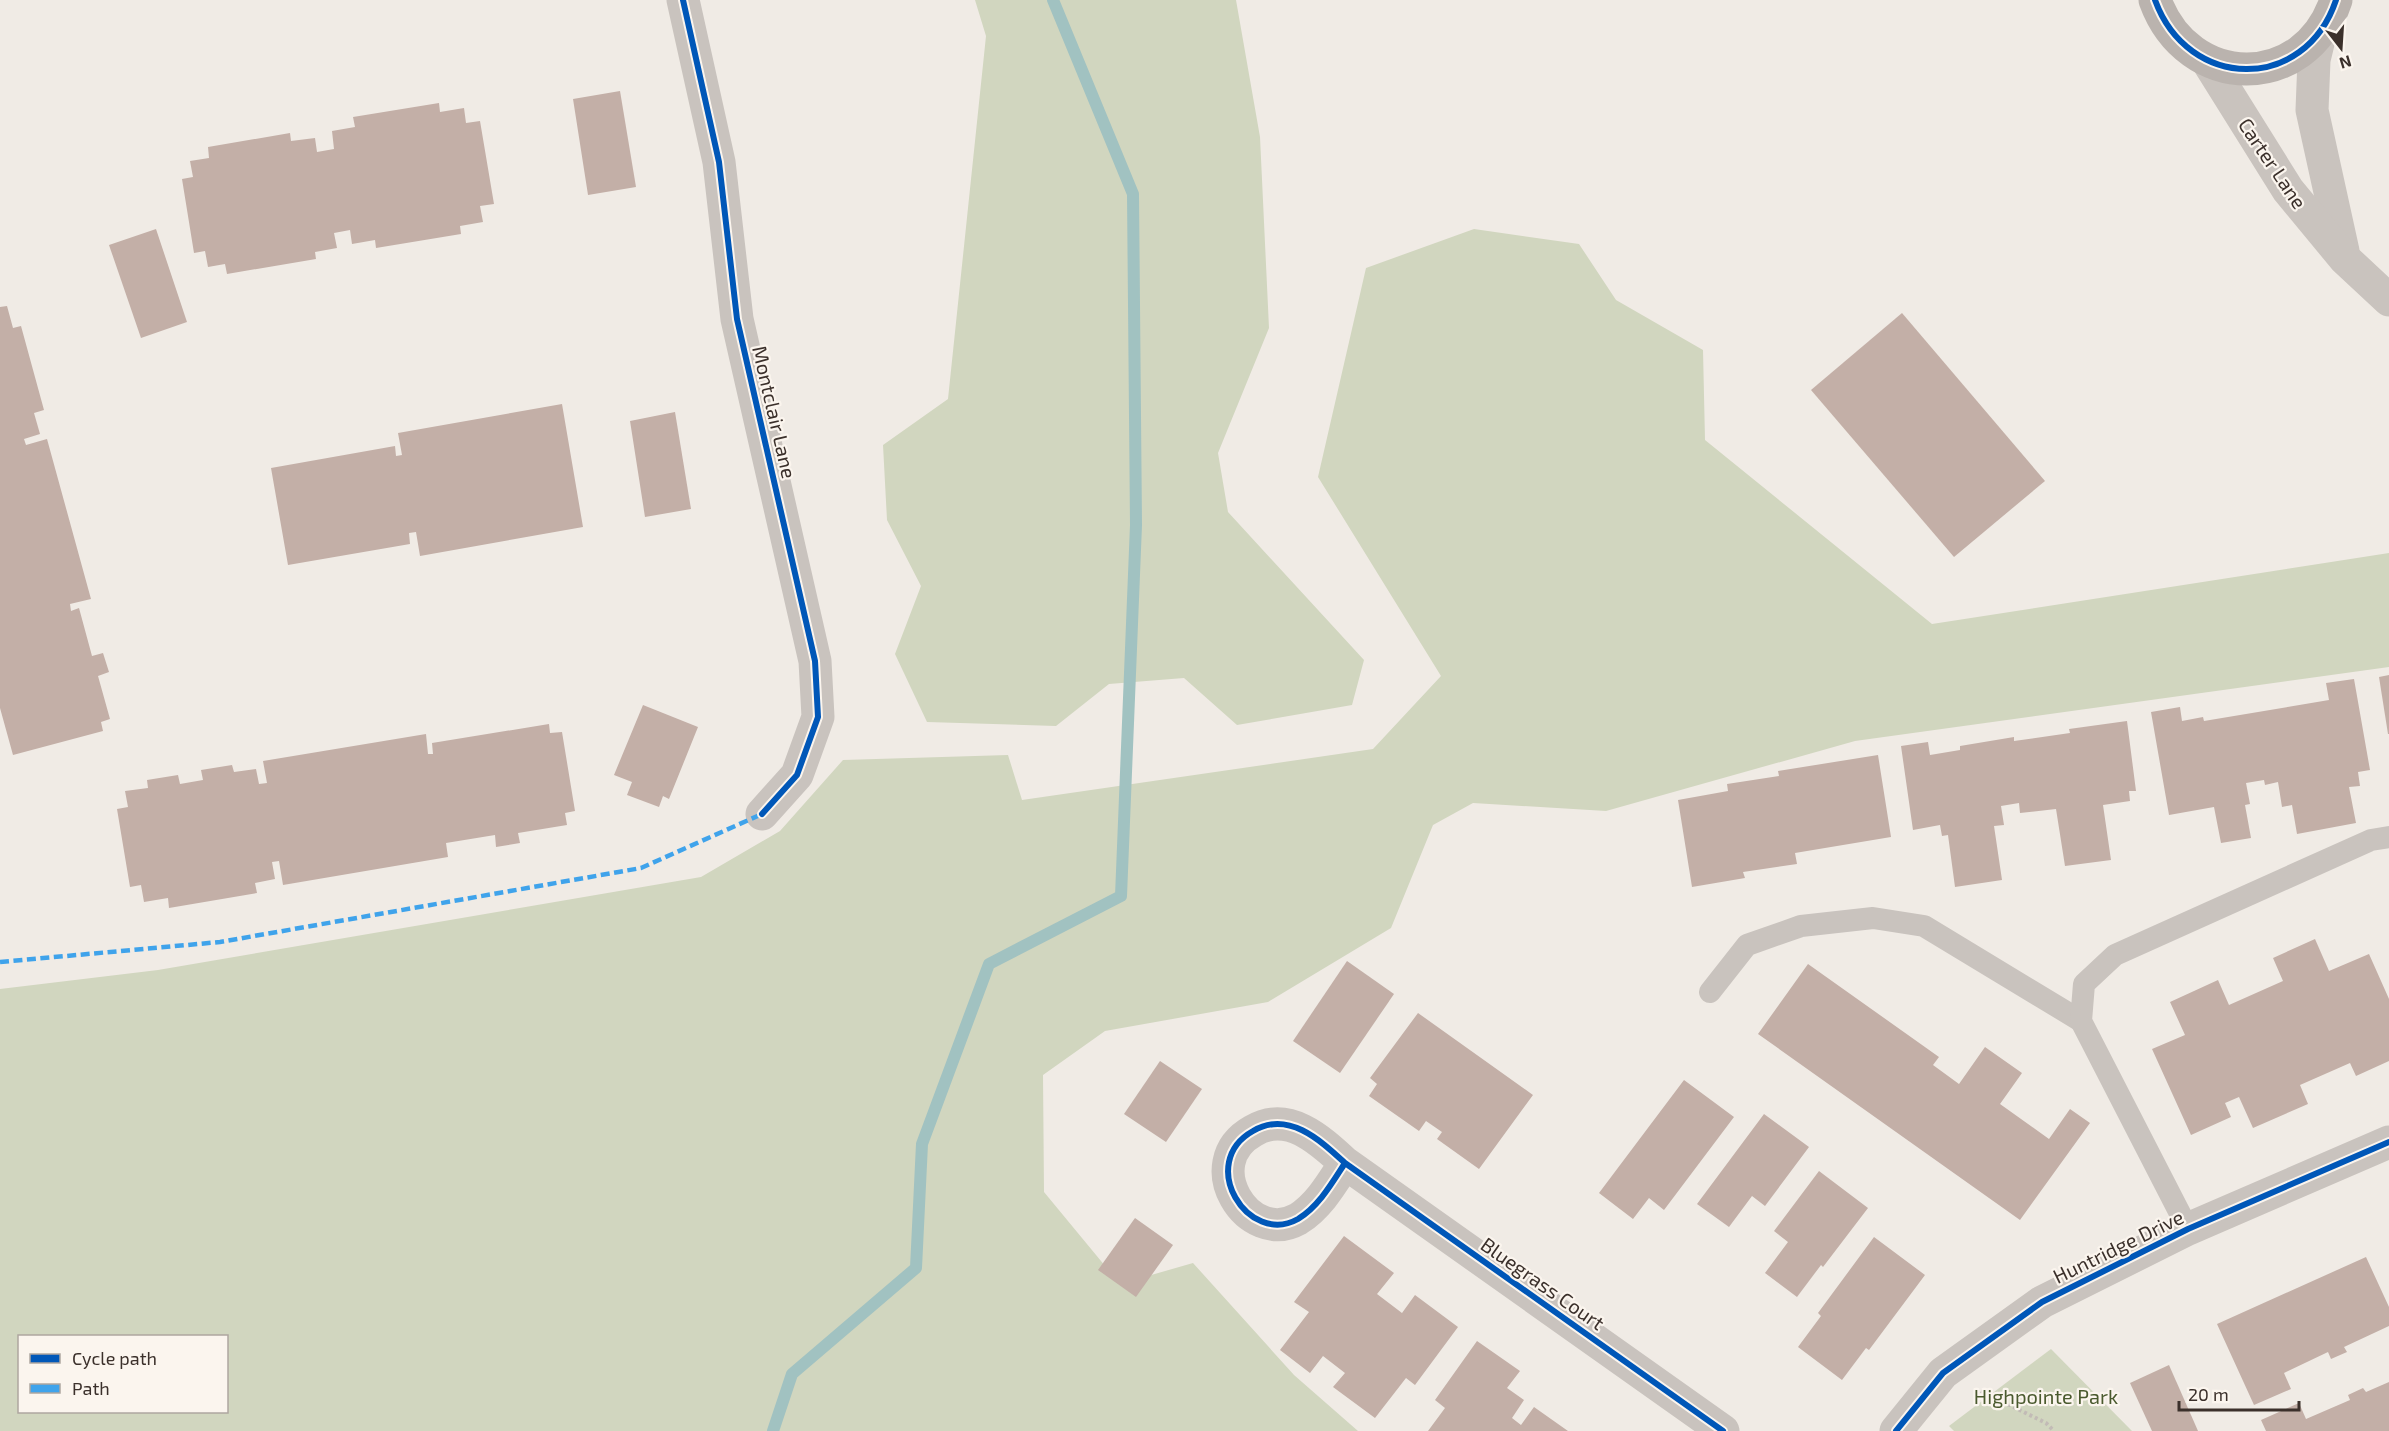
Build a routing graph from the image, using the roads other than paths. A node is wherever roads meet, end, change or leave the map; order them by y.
1 (683, 0) edge
2 (2130, 0) edge
3 (2336, 0) edge
4 (2158, 9) edge
5 (2321, 31) junction
6 (2208, 62) junction
7 (2345, 259) junction
8 (2389, 300) edge
9 (762, 814) dead end
10 (2389, 837) edge
11 (1710, 992) dead end
12 (2081, 1021) junction
13 (2389, 1142) edge
14 (1345, 1163) dead end
15 (2188, 1229) junction
16 (1723, 1431) edge
17 (1896, 1431) edge

1 - 9 street, Montclair Lane
2 - 4 street
3 - 5 street
4 - 6 street
5 - 6 street
5 - 7 street, Carter Lane
6 - 7 street, Carter Lane
7 - 8 street, Carter Lane
10 - 12 lane
11 - 12 lane
12 - 15 lane
13 - 15 street, Huntridge Drive
14 - 16 street, Bluegrass Court
15 - 17 street, Huntridge Drive

